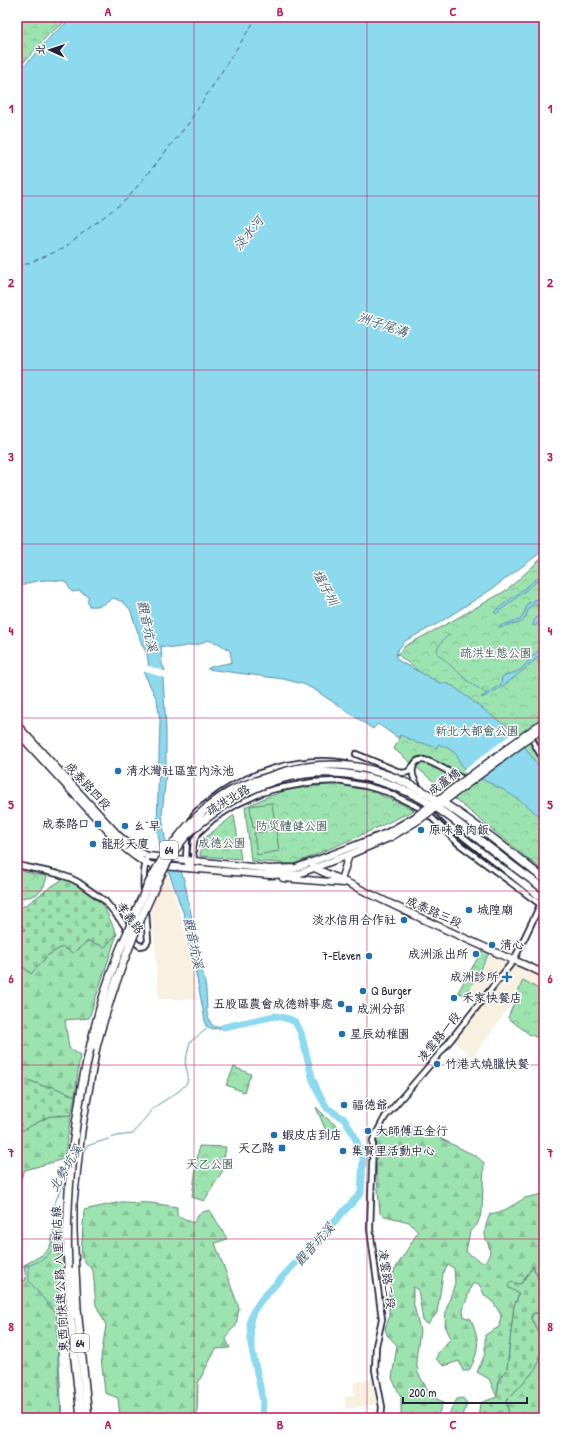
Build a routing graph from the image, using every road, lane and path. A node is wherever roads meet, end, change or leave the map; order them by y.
1 (544, 721) edge
2 (17, 725) edge
3 (544, 727) edge
4 (17, 732) edge
5 (356, 754) dead end
6 (544, 761) edge
7 (413, 766) junction
8 (429, 803) junction
9 (350, 852) junction
10 (496, 853) junction
11 (148, 856) junction
12 (183, 860) junction
13 (194, 861) junction
14 (522, 862) junction
15 (145, 863) junction
16 (309, 864) junction
17 (17, 865) edge
18 (186, 868) junction
19 (315, 868) junction
20 (252, 874) junction
21 (544, 876) edge
22 (341, 880) junction
23 (544, 880) edge
24 (351, 884) junction
25 (544, 889) edge
26 (543, 902) edge
27 (514, 960) junction
28 (544, 974) edge
29 (372, 1189) joint
30 (71, 1268) junction
31 (81, 1418) edge
32 (88, 1418) edge
33 (381, 1418) edge

1 - 9 main road, 成蘆橋, bridge
2 - 11 main road, 成泰路四段
3 - 9 main road, 成蘆橋, bridge
4 - 15 main road, 成泰路四段
5 - 7 street
6 - 7 street, bridge
7 - 8 street
8 - 12 street, 疏洪北路
8 - 26 street, 疏洪北路
9 - 16 main road
9 - 19 main road
9 - 22 main road
10 - 25 highway, 東西向快速公路 八里新店線 / 64, bridge
10 - 26 highway, bridge
10 - 30 highway, 東西向快速公路 八里新店線 / 64, bridge
11 - 12 main road, bridge
11 - 15 street, 孝義路
12 - 13 main road
12 - 18 street, 疏洪北路
13 - 16 main road
13 - 18 street
13 - 26 street, 疏洪北路
14 - 21 highway, bridge
14 - 23 highway, 東西向快速公路 八里新店線 / 64, bridge
14 - 30 highway, 東西向快速公路 八里新店線 / 64, bridge
15 - 17 street, 孝義路
15 - 18 main road
16 - 19 main road, 成泰路三段
18 - 20 main road
19 - 20 main road
19 - 22 main road, 成泰路三段
20 - 24 main road
22 - 24 main road, 成泰路三段
24 - 27 main road, 成泰路三段
26 - 27 street, 凌雲路一段
27 - 28 main road, 成泰路三段
27 - 29 street, 凌雲路一段
29 - 33 street, 凌雲路二段
30 - 31 highway, 東西向快速公路 八里新店線 / 64
30 - 32 highway, 東西向快速公路 八里新店線 / 64

